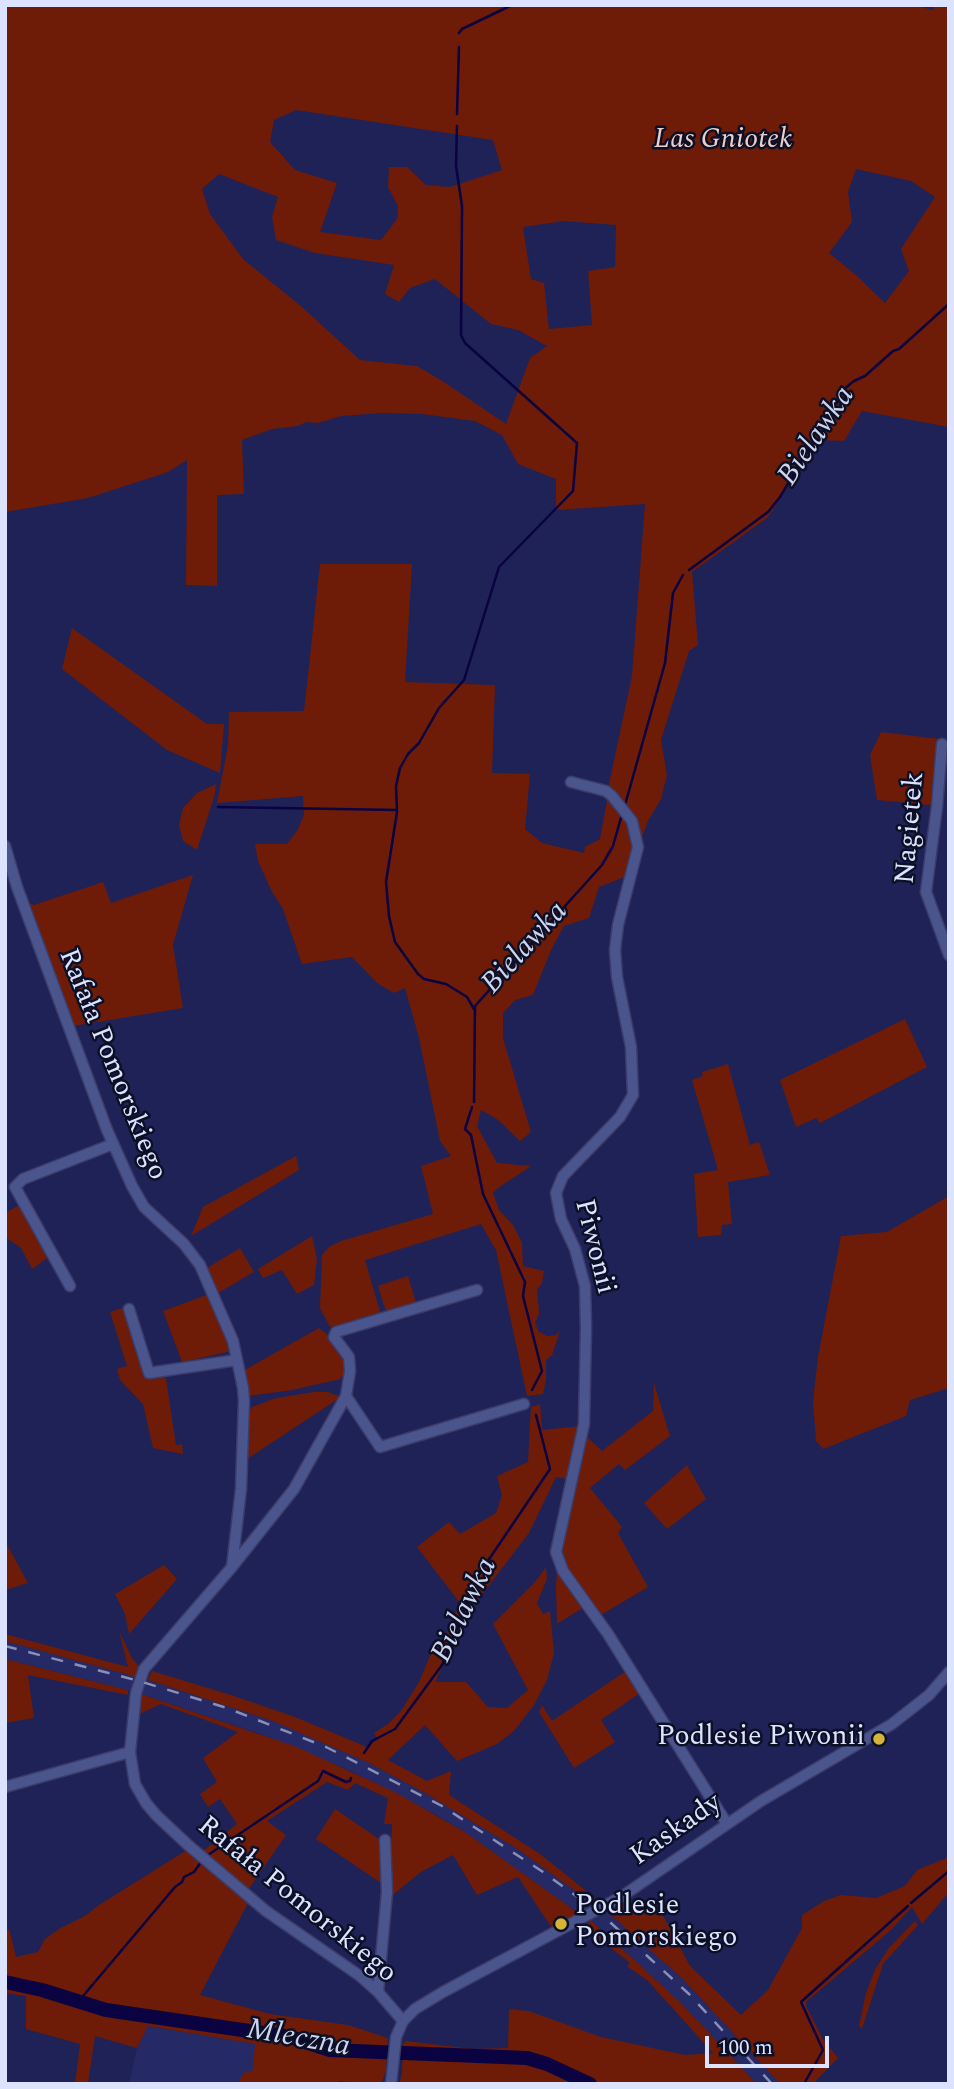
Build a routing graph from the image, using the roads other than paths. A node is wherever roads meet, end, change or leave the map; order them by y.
1 (942, 744) dead end
2 (572, 782) dead end
3 (5, 846) edge
4 (949, 955) edge
5 (113, 1144) junction
6 (70, 1286) dead end
7 (477, 1290) dead end
8 (129, 1309) dead end
9 (237, 1360) junction
10 (346, 1396) junction
11 (524, 1404) dead end
12 (232, 1567) junction
13 (949, 1672) edge
14 (130, 1752) junction
15 (5, 1787) edge
16 (727, 1824) junction
17 (384, 1840) dead end
18 (378, 1992) junction
19 (403, 2021) junction
20 (391, 2084) edge

1 - 4 street, Nagietek
2 - 16 street, Piwonii
3 - 5 street, Rafała Pomorskiego
5 - 6 street
5 - 9 street, Rafała Pomorskiego
7 - 10 street, Rafała Pomorskiego
8 - 9 street
9 - 12 street, Rafała Pomorskiego
10 - 11 street
10 - 12 street, Rafała Pomorskiego
12 - 14 street, Rafała Pomorskiego
13 - 16 street, Kaskady
14 - 15 street
14 - 18 street, Rafała Pomorskiego
16 - 19 street, Kaskady
17 - 18 street
18 - 19 street, Rafała Pomorskiego
19 - 20 street

